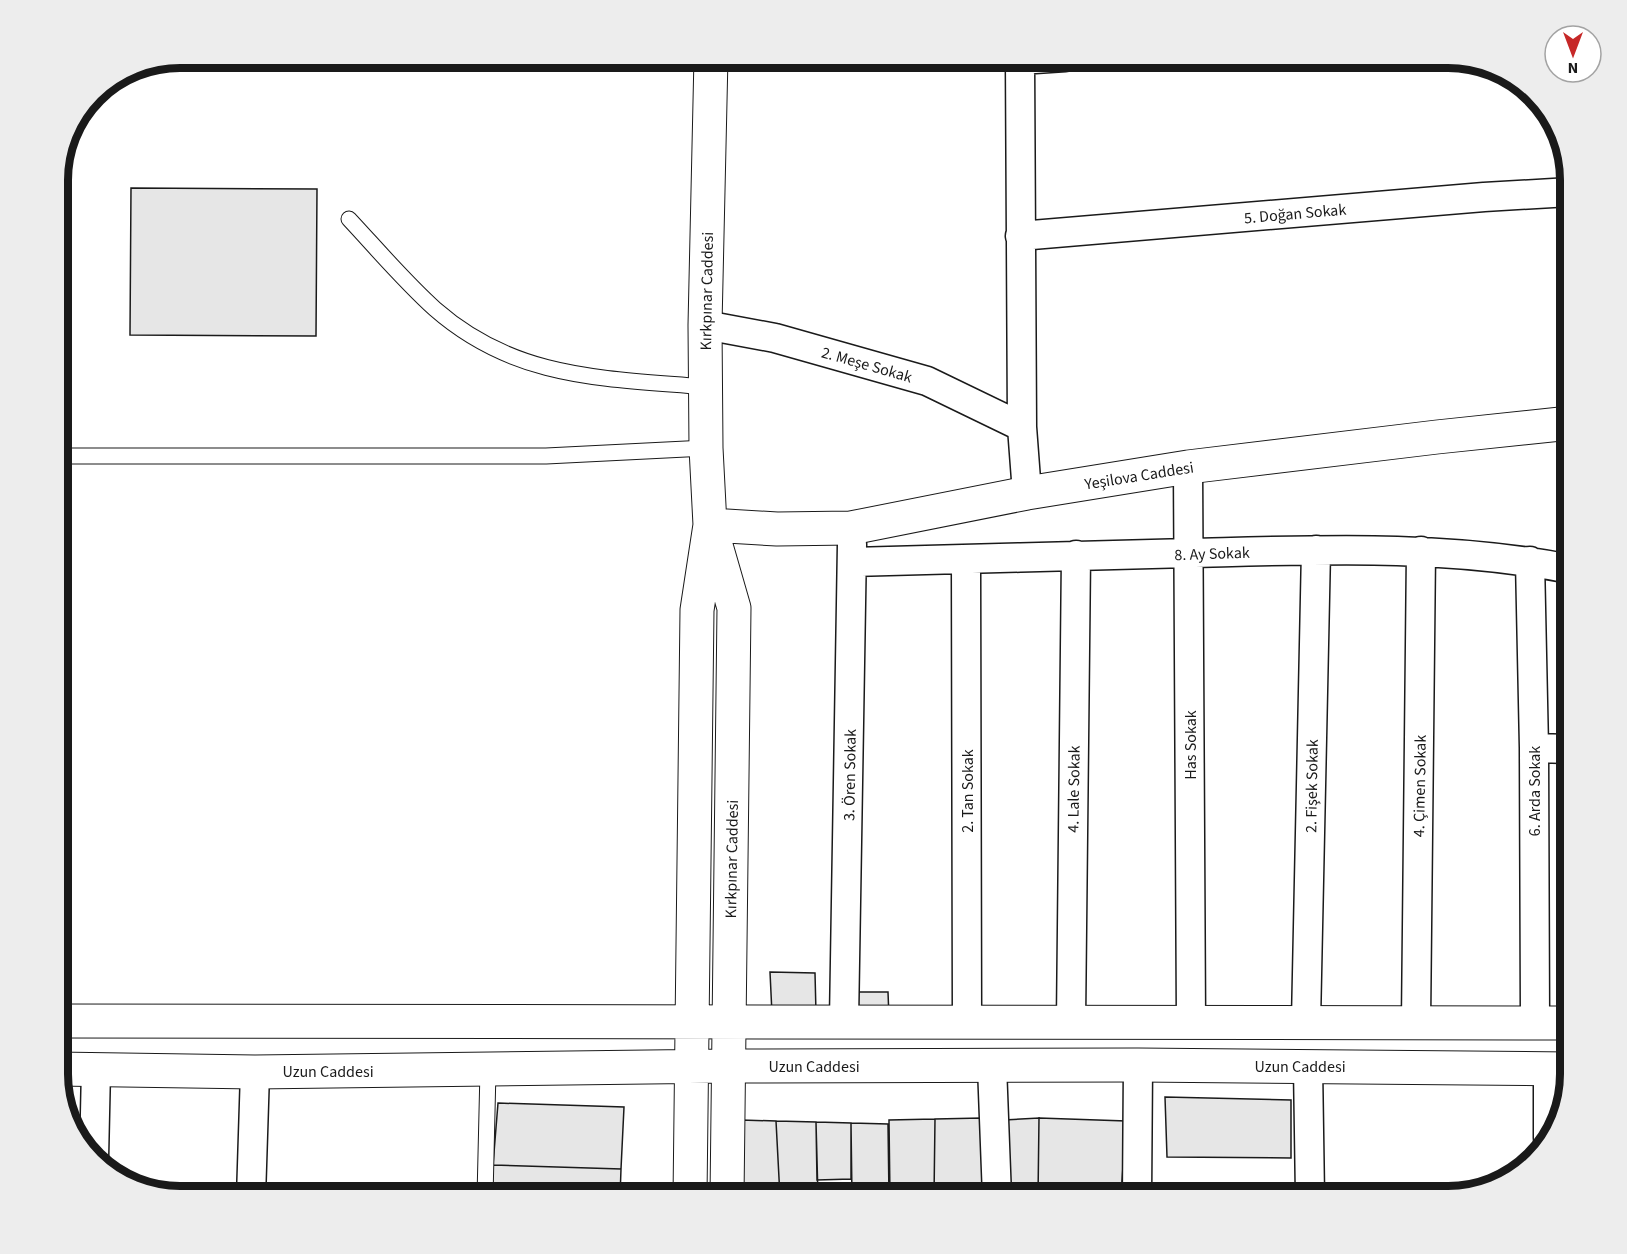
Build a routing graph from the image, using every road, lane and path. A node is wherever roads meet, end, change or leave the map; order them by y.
1 (711, 68) edge
2 (1020, 68) edge
3 (1560, 193) edge
4 (350, 219) dead end
5 (1020, 236) junction
6 (705, 325) junction
7 (706, 387) junction
8 (1560, 424) edge
9 (1022, 427) junction
10 (706, 448) junction
11 (68, 456) edge
12 (1188, 467) junction
13 (1027, 493) junction
14 (710, 525) junction
15 (851, 528) junction
16 (1317, 550) junction
17 (1421, 551) junction
18 (1188, 553) junction
19 (1076, 555) junction
20 (966, 559) junction
21 (1530, 561) junction
22 (852, 562) junction
23 (1560, 567) edge
24 (1534, 748) junction
25 (1560, 749) edge
26 (68, 1021) edge
27 (729, 1021) junction
28 (844, 1021) junction
29 (1535, 1021) junction
30 (967, 1022) junction
31 (1071, 1022) junction
32 (1191, 1022) junction
33 (1306, 1022) junction
34 (1416, 1022) junction
35 (1560, 1022) edge
36 (691, 1023) junction
37 (1138, 1065) junction
38 (728, 1066) junction
39 (992, 1066) junction
40 (1308, 1066) junction
41 (693, 1068) junction
42 (68, 1069) edge
43 (1559, 1069) edge
44 (96, 1070) junction
45 (488, 1070) junction
46 (255, 1072) junction
47 (1551, 1117) edge
48 (94, 1147) edge
49 (251, 1186) edge
50 (484, 1186) edge
51 (690, 1186) edge
52 (727, 1186) edge
53 (997, 1186) edge
54 (1137, 1186) edge
55 (1310, 1186) edge

1 - 6 main road, Kırkpınar Caddesi
2 - 5 street
3 - 5 street, 5. Doğan Sokak
4 - 7 lane
5 - 9 street
6 - 7 main road, Kırkpınar Caddesi
6 - 9 street, 2. Meşe Sokak
7 - 10 main road, Kırkpınar Caddesi
8 - 12 main road, Yeşilova Caddesi
9 - 13 street
10 - 11 lane
10 - 14 main road, Kırkpınar Caddesi
12 - 13 main road, Yeşilova Caddesi
12 - 18 street, Has Sokak
13 - 15 main road, Yeşilova Caddesi
14 - 15 main road, Yeşilova Caddesi
14 - 27 main road, Kırkpınar Caddesi
14 - 36 main road, Kırkpınar Caddesi
15 - 22 street, 3. Ören Sokak
16 - 17 street, 8. Ay Sokak
16 - 18 street, 8. Ay Sokak
16 - 33 street, 2. Fişek Sokak
17 - 21 street, 8. Ay Sokak
17 - 34 street, 4. Çimen Sokak
18 - 19 street, 8. Ay Sokak
18 - 32 street, Has Sokak
19 - 20 street, 8. Ay Sokak
19 - 31 street, 4. Lale Sokak
20 - 22 street, 8. Ay Sokak
20 - 30 street, 2. Tan Sokak
21 - 23 street, 8. Ay Sokak
21 - 24 street, 6. Arda Sokak
22 - 28 street, 3. Ören Sokak
24 - 25 street
24 - 29 street, 6. Arda Sokak
26 - 36 main road
27 - 28 main road
27 - 36 main road
27 - 38 main road, Kırkpınar Caddesi
28 - 30 main road
29 - 34 main road
29 - 35 main road
30 - 31 main road
31 - 32 main road
32 - 33 main road
33 - 34 main road
36 - 41 main road, Kırkpınar Caddesi
37 - 39 main road, Uzun Caddesi
37 - 40 main road, Uzun Caddesi
37 - 54 street
38 - 39 main road, Uzun Caddesi
38 - 41 main road, Uzun Caddesi
38 - 52 main road, Kırkpınar Caddesi
39 - 53 street
40 - 43 main road, Uzun Caddesi
40 - 55 street
41 - 45 main road, Uzun Caddesi
41 - 51 main road, Kırkpınar Caddesi
42 - 44 main road, Uzun Caddesi
43 - 47 street
44 - 46 main road, Uzun Caddesi
44 - 48 street
45 - 46 main road, Uzun Caddesi
45 - 50 lane
46 - 49 street

